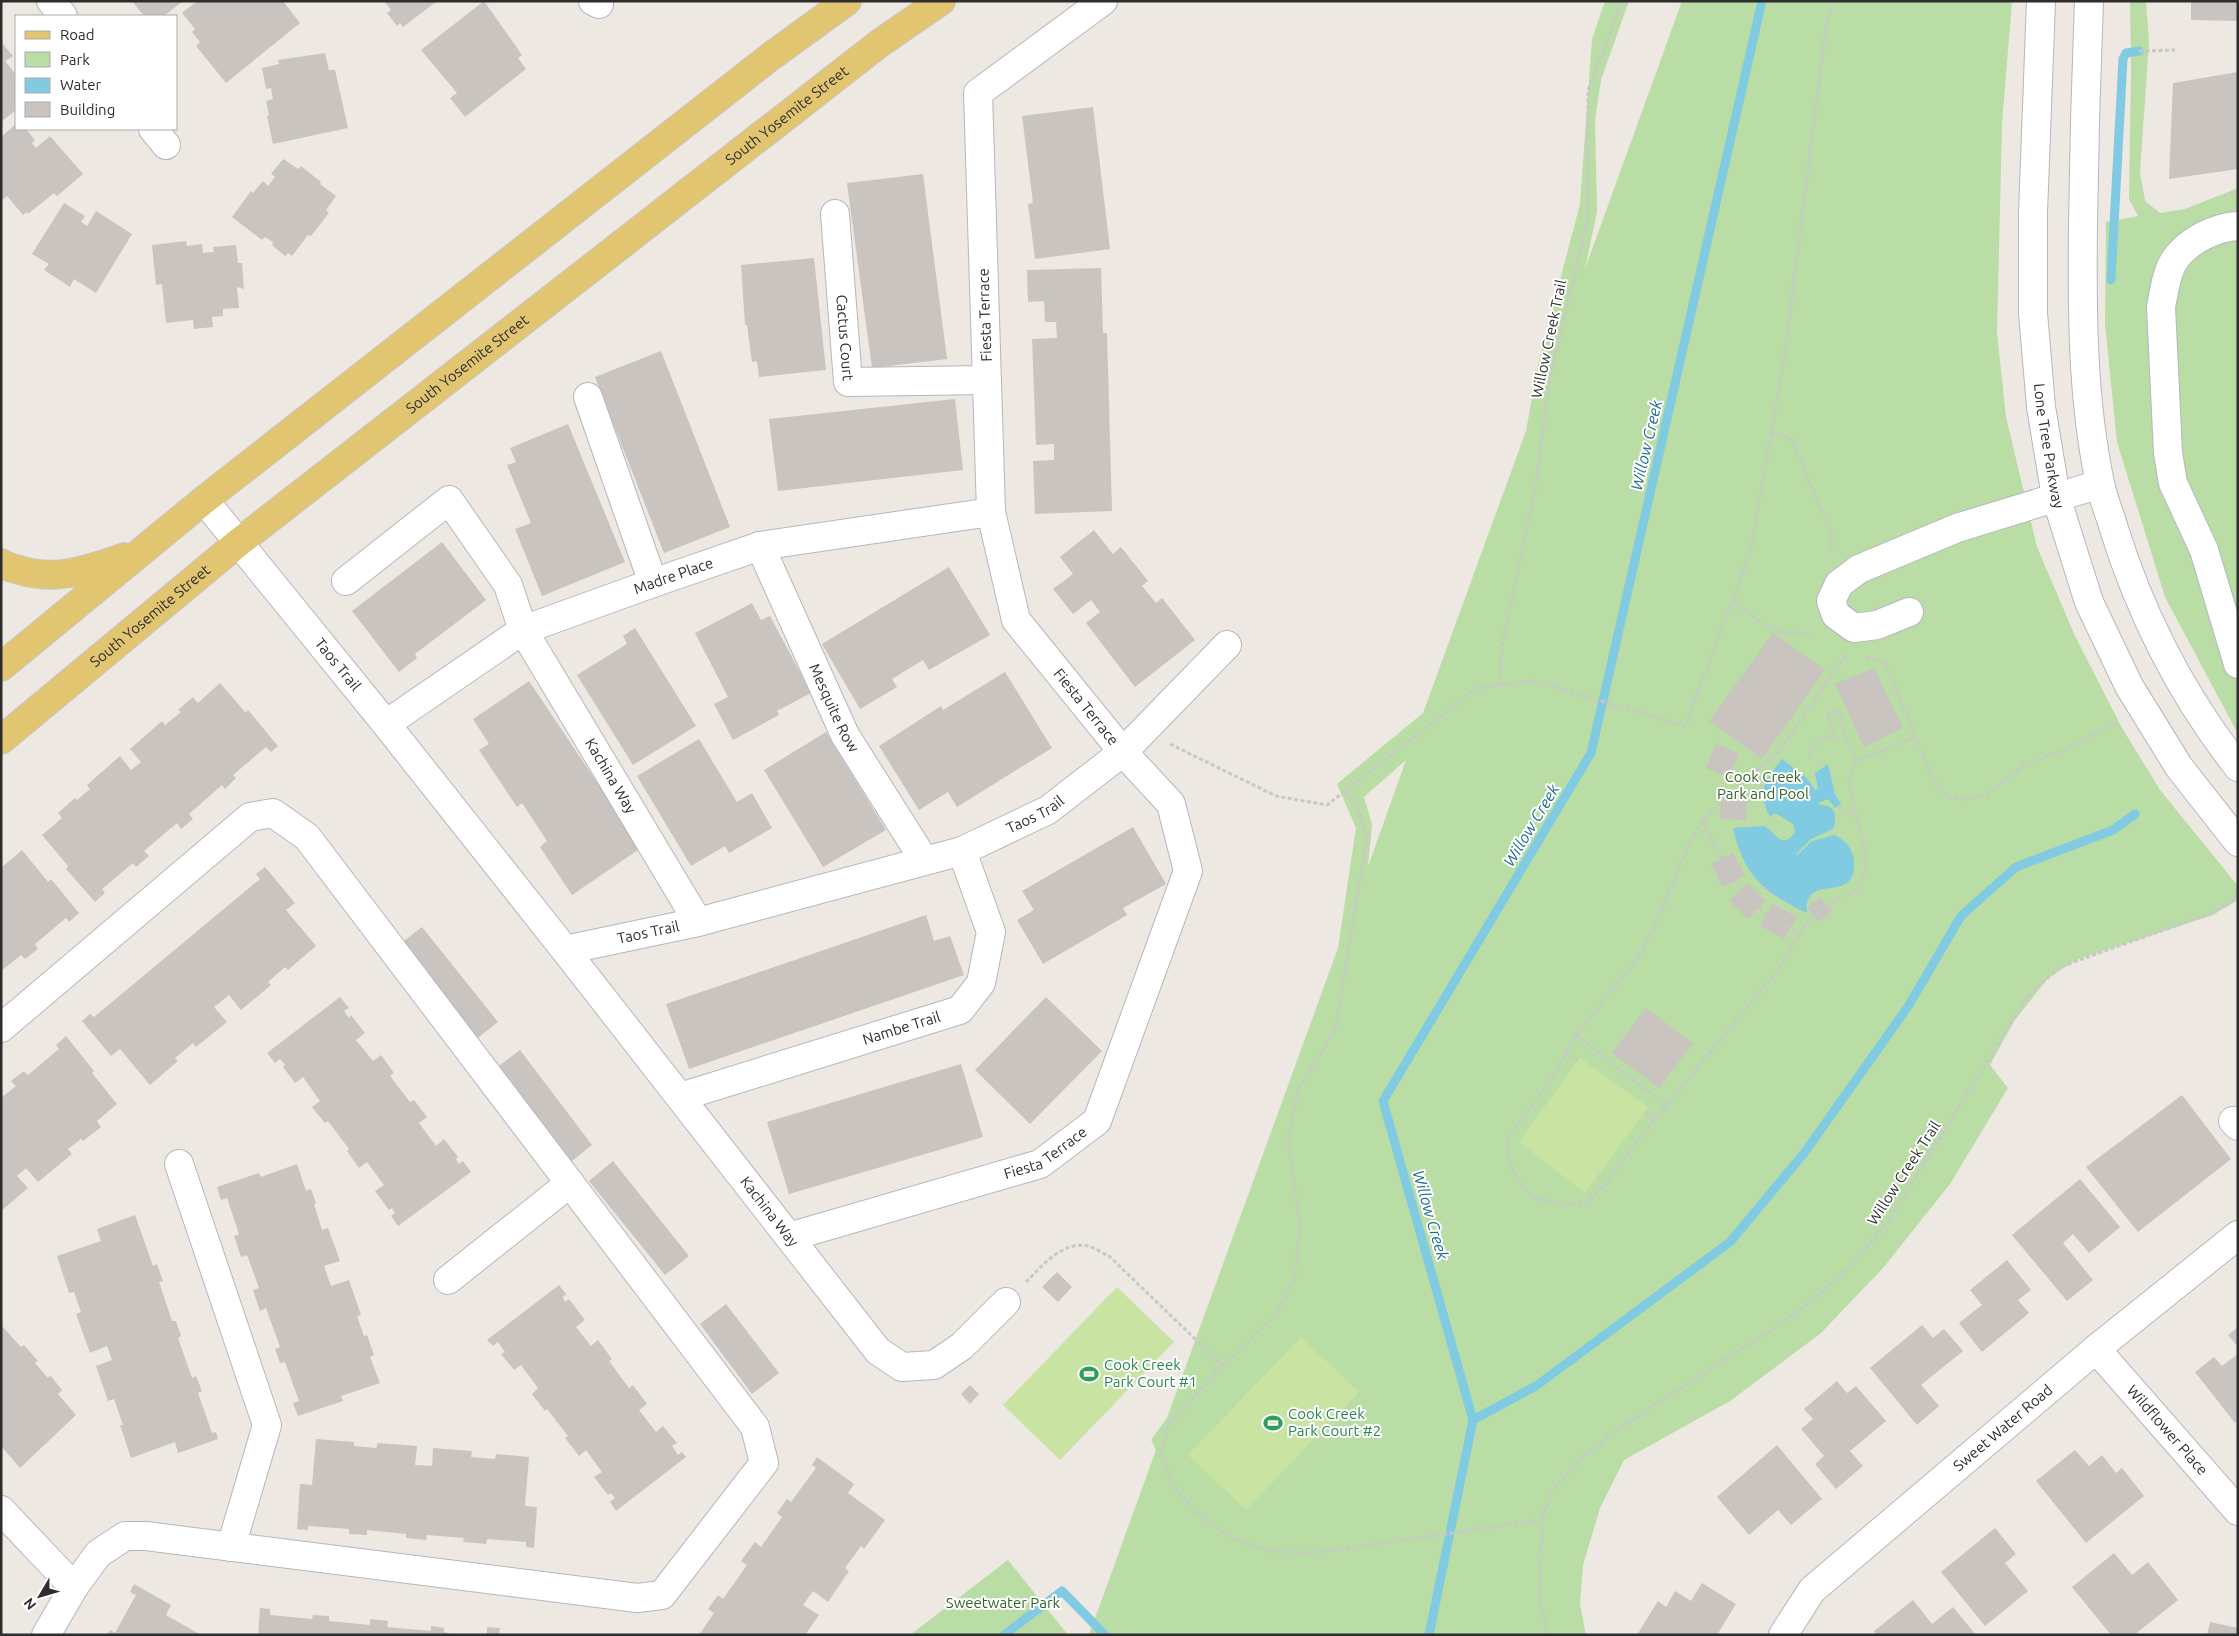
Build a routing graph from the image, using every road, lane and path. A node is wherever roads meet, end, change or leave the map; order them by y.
1 (51, 1) edge
2 (847, 1) edge
3 (941, 1) edge
4 (1103, 1) edge
5 (1623, 1) edge
6 (1832, 1) edge
7 (2040, 1) edge
8 (2089, 1) edge
9 (62, 15) edge
10 (2174, 50) dead end
11 (2139, 51) dead end
12 (836, 214) dead end
13 (2238, 226) edge
14 (987, 380) junction
15 (588, 398) dead end
16 (1772, 432) junction
17 (2100, 484) junction
18 (2056, 497) junction
19 (204, 500) junction
20 (991, 512) junction
21 (238, 543) junction
22 (760, 546) junction
23 (140, 551) junction
24 (1830, 558) dead end
25 (1, 563) edge
26 (346, 581) dead end
27 (653, 583) junction
28 (1732, 600) junction
29 (1909, 612) dead end
30 (523, 630) junction
31 (1820, 634) dead end
32 (1227, 645) dead end
33 (1849, 651) dead end
34 (1858, 654) dead end
35 (2238, 664) edge
36 (1, 667) edge
37 (1500, 685) junction
38 (2125, 719) dead end
39 (386, 724) junction
40 (1144, 730) junction
41 (1916, 737) junction
42 (1, 740) edge
43 (1123, 752) junction
44 (1809, 756) dead end
45 (1856, 761) junction
46 (2238, 767) edge
47 (1749, 777) junction
48 (1763, 787) dead end
49 (1345, 790) junction
50 (1838, 806) dead end
51 (1854, 814) junction
52 (1703, 821) junction
53 (2238, 842) edge
54 (962, 851) junction
55 (924, 860) junction
56 (1764, 888) dead end
57 (2238, 898) edge
58 (1752, 899) junction
59 (698, 922) junction
60 (1800, 934) junction
61 (565, 950) junction
62 (1, 1028) edge
63 (1576, 1035) junction
64 (1566, 1054) junction
65 (1578, 1061) dead end
66 (680, 1097) junction
67 (1666, 1106) junction
68 (1645, 1112) dead end
69 (1656, 1119) junction
70 (179, 1164) dead end
71 (570, 1183) junction
72 (2238, 1235) edge
73 (789, 1237) junction
74 (448, 1280) dead end
75 (1006, 1302) joint
76 (2096, 1350) junction
77 (1223, 1366) junction
78 (1, 1510) edge
79 (2238, 1511) edge
80 (1542, 1520) junction
81 (231, 1547) junction
82 (74, 1587) junction
83 (46, 1635) edge
84 (1548, 1635) edge
85 (1783, 1635) edge

1 - 9 street
2 - 19 main road
3 - 21 main road, South Yosemite Street
4 - 14 street, Fiesta Terrace
5 - 37 path, Willow Creek Trail
6 - 16 path
7 - 18 street, Lone Tree Parkway
8 - 17 street
10 - 11 path
12 - 14 street, Cactus Court
13 - 35 street
14 - 20 street, Fiesta Terrace
15 - 27 street
16 - 24 path
16 - 28 path
17 - 18 street
17 - 46 street
18 - 29 street
18 - 53 street, Lone Tree Parkway
19 - 21 street, Taos Trail
19 - 23 main road
20 - 22 street, Madre Place
20 - 43 street, Fiesta Terrace
21 - 39 street, Taos Trail
21 - 42 main road, South Yosemite Street
22 - 27 street, Madre Place
22 - 55 street, Mesquite Row
23 - 25 main road
23 - 36 main road
26 - 30 street, Kachina Way
27 - 30 street, Madre Place
28 - 31 path
28 - 37 path
30 - 39 street, Madre Place
30 - 59 street, Kachina Way
32 - 40 street, Taos Trail
33 - 47 path
34 - 41 path
37 - 49 path
38 - 41 path
39 - 61 street, Taos Trail
40 - 43 street, Taos Trail
40 - 49 path
41 - 45 path
43 - 54 street, Taos Trail
43 - 73 street, Fiesta Terrace
44 - 45 path
45 - 51 path
47 - 48 path
47 - 52 path
49 - 77 path
50 - 51 path
51 - 60 path
52 - 58 path
52 - 63 path
54 - 55 street, Taos Trail
54 - 66 street, Nambe Trail
55 - 59 street, Taos Trail
56 - 58 path
57 - 80 path, Willow Creek Trail
58 - 60 path
59 - 61 street, Taos Trail
60 - 67 path
61 - 66 street, Kachina Way
62 - 71 street
63 - 64 path
63 - 67 path
64 - 65 path
64 - 69 path
66 - 73 street, Kachina Way
67 - 69 path
68 - 69 path
70 - 81 street
71 - 74 street
71 - 81 street
72 - 76 street, Sweet Water Road
73 - 75 street, Kachina Way
75 - 77 path
76 - 79 street, Wildflower Place
76 - 85 street, Sweet Water Road
77 - 80 path
78 - 82 street
80 - 84 path, Willow Creek Trail
81 - 82 street
82 - 83 street

